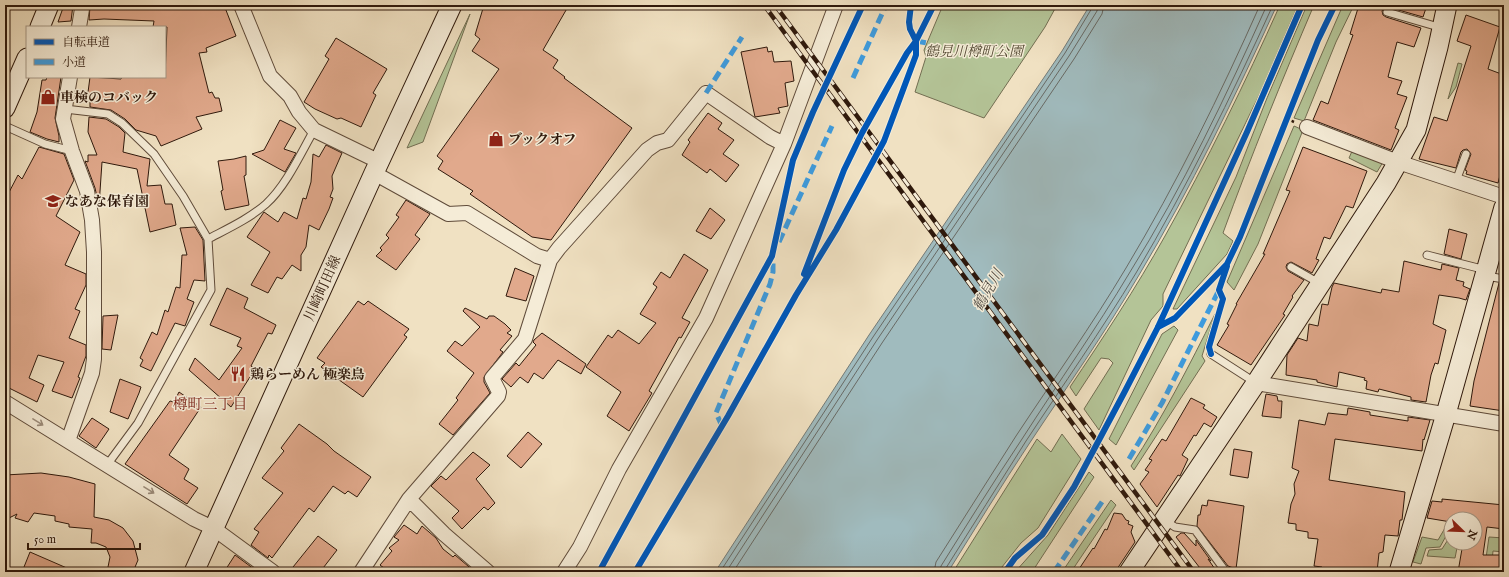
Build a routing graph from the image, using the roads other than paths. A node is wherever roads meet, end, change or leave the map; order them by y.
1 (49, 5) edge
2 (81, 5) edge
3 (242, 5) edge
4 (452, 5) edge
5 (836, 5) edge
6 (1447, 5) edge
7 (1387, 12) dead end
8 (40, 26) edge
9 (79, 26) edge
10 (1442, 28) junction
11 (26, 60) edge
12 (70, 78) edge
13 (7, 101) edge
14 (65, 109) junction
15 (5, 126) edge
16 (1307, 127) dead end
17 (314, 130) junction
18 (784, 144) junction
19 (72, 151) junction
20 (1466, 154) dead end
21 (1398, 162) junction
22 (377, 167) junction
23 (1456, 181) junction
24 (1504, 196) edge
25 (1504, 207) edge
26 (208, 239) junction
27 (1427, 255) dead end
28 (550, 260) junction
29 (1291, 267) dead end
30 (1486, 273) junction
31 (1504, 279) edge
32 (1319, 283) junction
33 (1211, 354) dead end
34 (1256, 383) junction
35 (5, 402) edge
36 (1446, 414) junction
37 (1504, 424) edge
38 (68, 441) junction
39 (107, 465) junction
40 (409, 499) junction
41 (1164, 520) junction
42 (213, 528) junction
43 (194, 572) edge
44 (273, 572) edge
45 (362, 572) edge
46 (488, 572) edge
47 (564, 572) edge
48 (1129, 572) edge
49 (1226, 572) edge
50 (1399, 572) edge

1 - 8 street
2 - 9 street
3 - 17 street
4 - 22 street, 川崎町田線
5 - 18 street
6 - 10 street
7 - 10 lane
10 - 21 street
11 - 13 street
12 - 14 street
14 - 19 street
14 - 26 lane
15 - 19 lane
16 - 21 street
17 - 22 street
17 - 26 lane
18 - 28 street
18 - 47 street
19 - 38 street
20 - 23 lane
21 - 23 street
21 - 32 street
22 - 28 street
22 - 42 street, 川崎町田線
23 - 24 street
25 - 30 street
26 - 39 lane
27 - 30 lane
28 - 40 street
29 - 32 lane
30 - 31 lane
30 - 36 street
32 - 34 street
33 - 34 lane
34 - 36 street
34 - 41 street
35 -> 38 street
36 - 37 street
36 - 50 street
38 - 39 street
39 -> 42 street
40 - 45 street
40 - 46 street
41 - 48 street
41 - 49 lane
42 - 43 street, 川崎町田線
42 - 44 street

